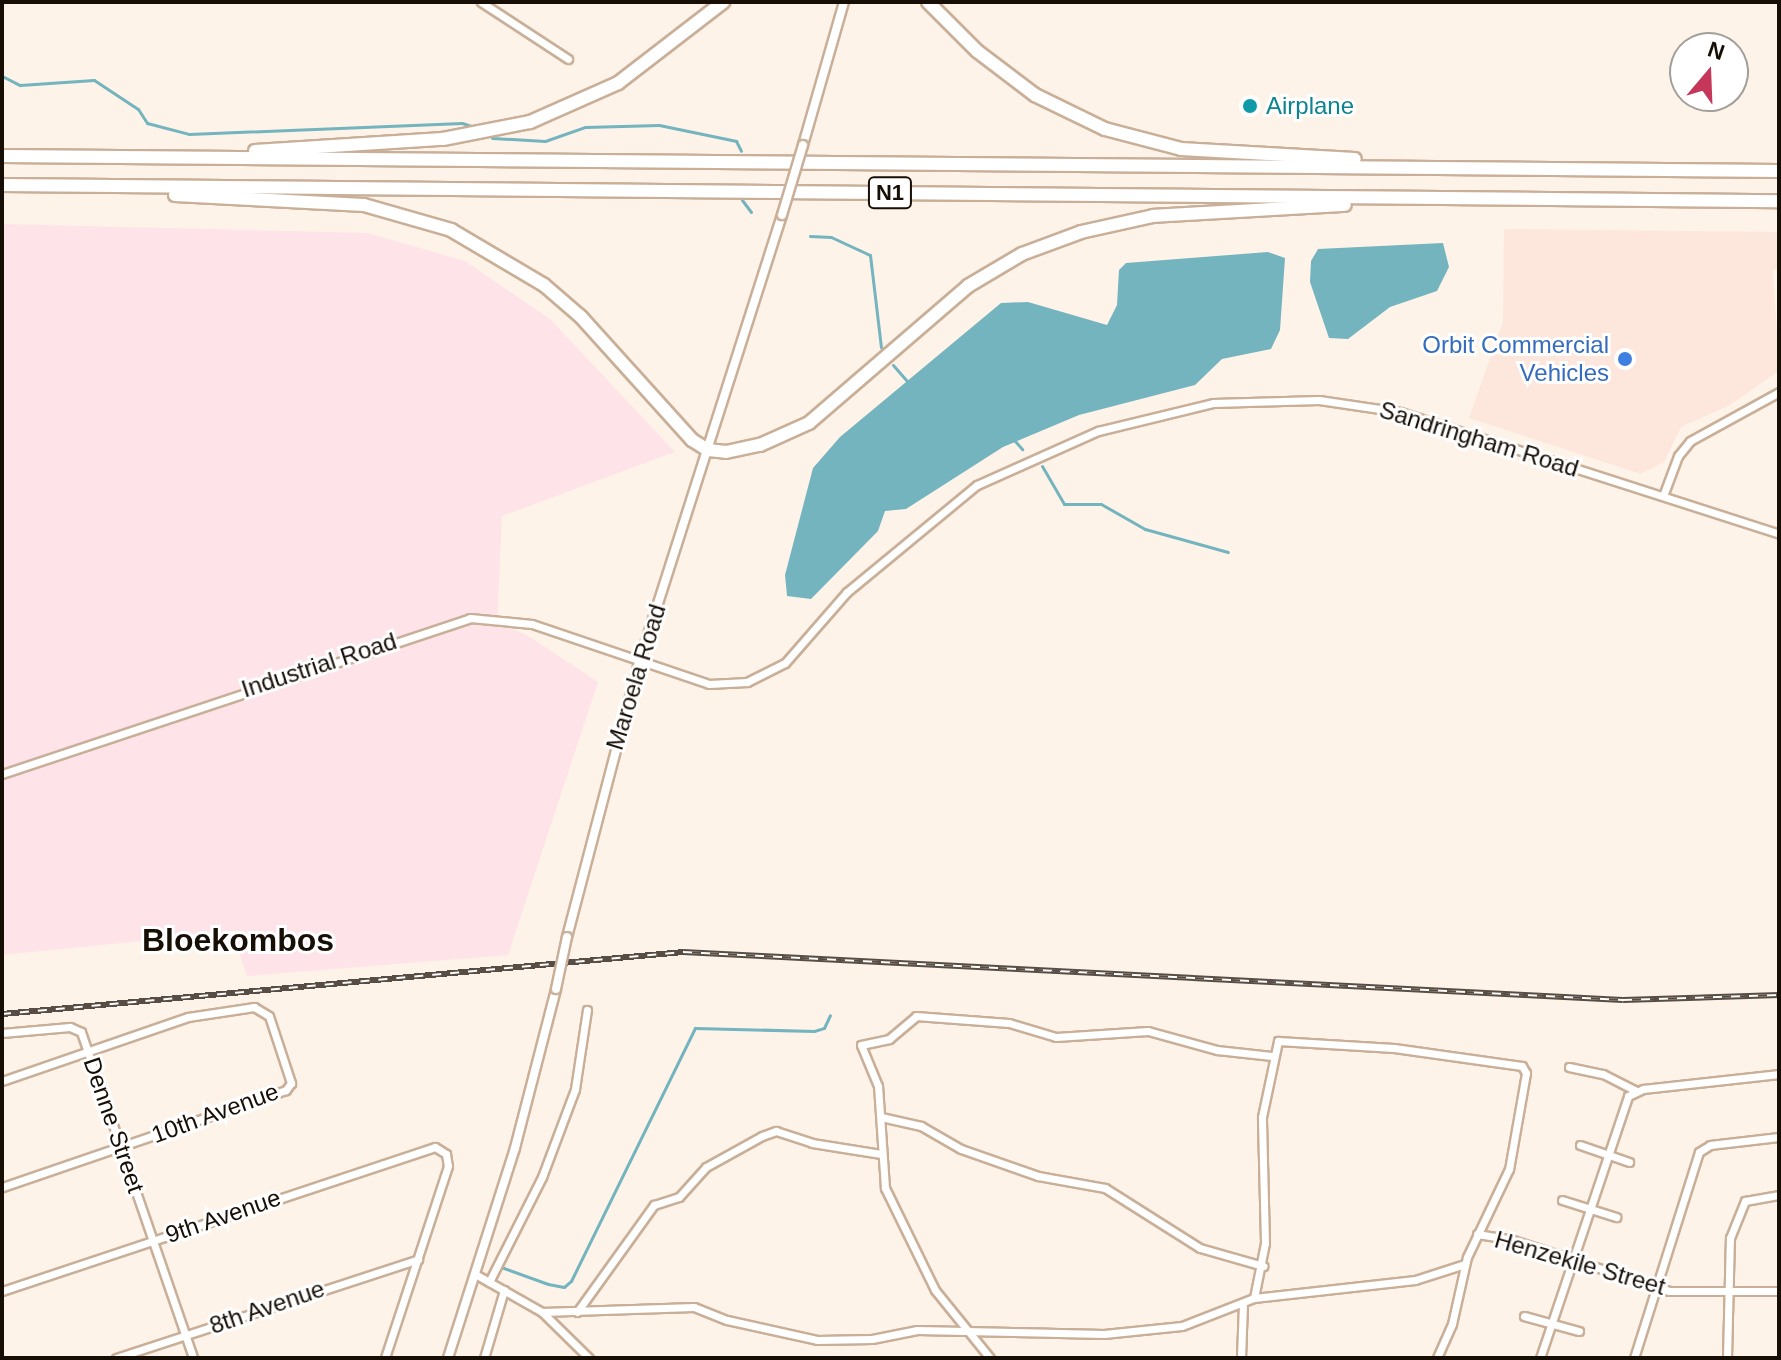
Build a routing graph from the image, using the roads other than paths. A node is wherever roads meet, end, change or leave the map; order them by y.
1 (483, 2) edge
2 (723, 2) edge
3 (844, 2) edge
4 (928, 2) edge
5 (568, 59) dead end
6 (2, 156) edge
7 (152, 157) junction
8 (1522, 168) junction
9 (1779, 171) edge
10 (2, 185) edge
11 (28, 186) junction
12 (1504, 198) junction
13 (1779, 201) edge
14 (1779, 392) edge
15 (708, 450) junction
16 (1663, 496) junction
17 (1779, 534) edge
18 (639, 663) junction
19 (2, 774) edge
20 (587, 1010) dead end
21 (2, 1033) edge
22 (88, 1051) junction
23 (1272, 1056) junction
24 (1569, 1067) dead end
25 (1779, 1074) edge
26 (2, 1081) edge
27 (1635, 1090) junction
28 (881, 1117) junction
29 (1779, 1137) edge
30 (1580, 1145) dead end
31 (121, 1146) junction
32 (881, 1154) junction
33 (1608, 1154) junction
34 (1629, 1162) dead end
35 (2, 1187) edge
36 (1779, 1195) edge
37 (1562, 1200) dead end
38 (1589, 1210) junction
39 (1616, 1217) dead end
40 (1477, 1234) junction
41 (153, 1240) junction
42 (418, 1259) junction
43 (1572, 1260) junction
44 (1465, 1264) junction
45 (1263, 1266) junction
46 (475, 1274) junction
47 (489, 1282) junction
48 (1655, 1288) junction
49 (504, 1290) junction
50 (2, 1291) edge
51 (1726, 1291) junction
52 (1779, 1291) edge
53 (1254, 1298) junction
54 (1243, 1304) junction
55 (542, 1312) junction
56 (577, 1312) junction
57 (1524, 1316) dead end
58 (1552, 1322) junction
59 (1579, 1331) dead end
60 (185, 1334) junction
61 (973, 1334) junction
62 (984, 1349) junction
63 (116, 1358) edge
64 (193, 1358) edge
65 (385, 1358) edge
66 (448, 1358) edge
67 (484, 1358) edge
68 (589, 1358) edge
69 (975, 1358) edge
70 (990, 1358) edge
71 (1241, 1358) edge
72 (1437, 1358) edge
73 (1540, 1358) edge
74 (1634, 1358) edge
75 (1727, 1358) edge

1 - 5 street
2 - 7 highway
3 - 15 street, Maroela Road, bridge
4 - 8 highway
6 - 7 highway, N1
7 - 8 highway, N1
8 - 9 highway, N1
10 - 11 highway, N1
11 - 12 highway, N1
11 - 15 highway
12 - 13 highway, N1
12 - 15 highway
14 - 16 street
15 - 18 street, Maroela Road
16 - 17 street, Sandringham Road
16 - 18 street, Sandringham Road
18 - 19 street, Industrial Road
18 - 46 street, Maroela Road, bridge
20 - 47 street
21 - 22 street, Denne Street
22 - 26 street
22 - 31 street, Denne Street
22 - 31 street, 10th Avenue
23 - 28 street
23 - 40 street
23 - 45 street
24 - 27 street
25 - 27 street
27 - 33 street
28 - 32 street
28 - 45 street
29 - 48 street
30 - 33 street
31 - 35 street, 10th Avenue
31 - 41 street, Denne Street
32 - 56 street
32 - 61 street
33 - 34 street
33 - 38 street
36 - 51 street
37 - 38 street
38 - 39 street
38 - 43 street
40 - 43 street, Henzekile Street
40 - 44 street
41 - 42 street, 9th Avenue
41 - 50 street, 9th Avenue
41 - 60 street, Denne Street
42 - 60 street, 8th Avenue
42 - 65 street
43 - 48 street, Henzekile Street
43 - 58 street
44 - 53 street
44 - 72 street
45 - 53 street
46 - 47 street
46 - 66 street, Maroela Road
47 - 49 street
48 - 51 street, Henzekile Street
48 - 74 street
49 - 55 street
49 - 67 street
51 - 52 street, Henzekile Street
51 - 75 street
53 - 54 street
54 - 61 street
54 - 71 street
55 - 56 street
55 - 68 street
56 - 61 street
57 - 58 street
58 - 59 street
58 - 73 street
60 - 63 street, 8th Avenue
60 - 64 street, Denne Street
61 - 62 street
62 - 69 street
62 - 70 street

